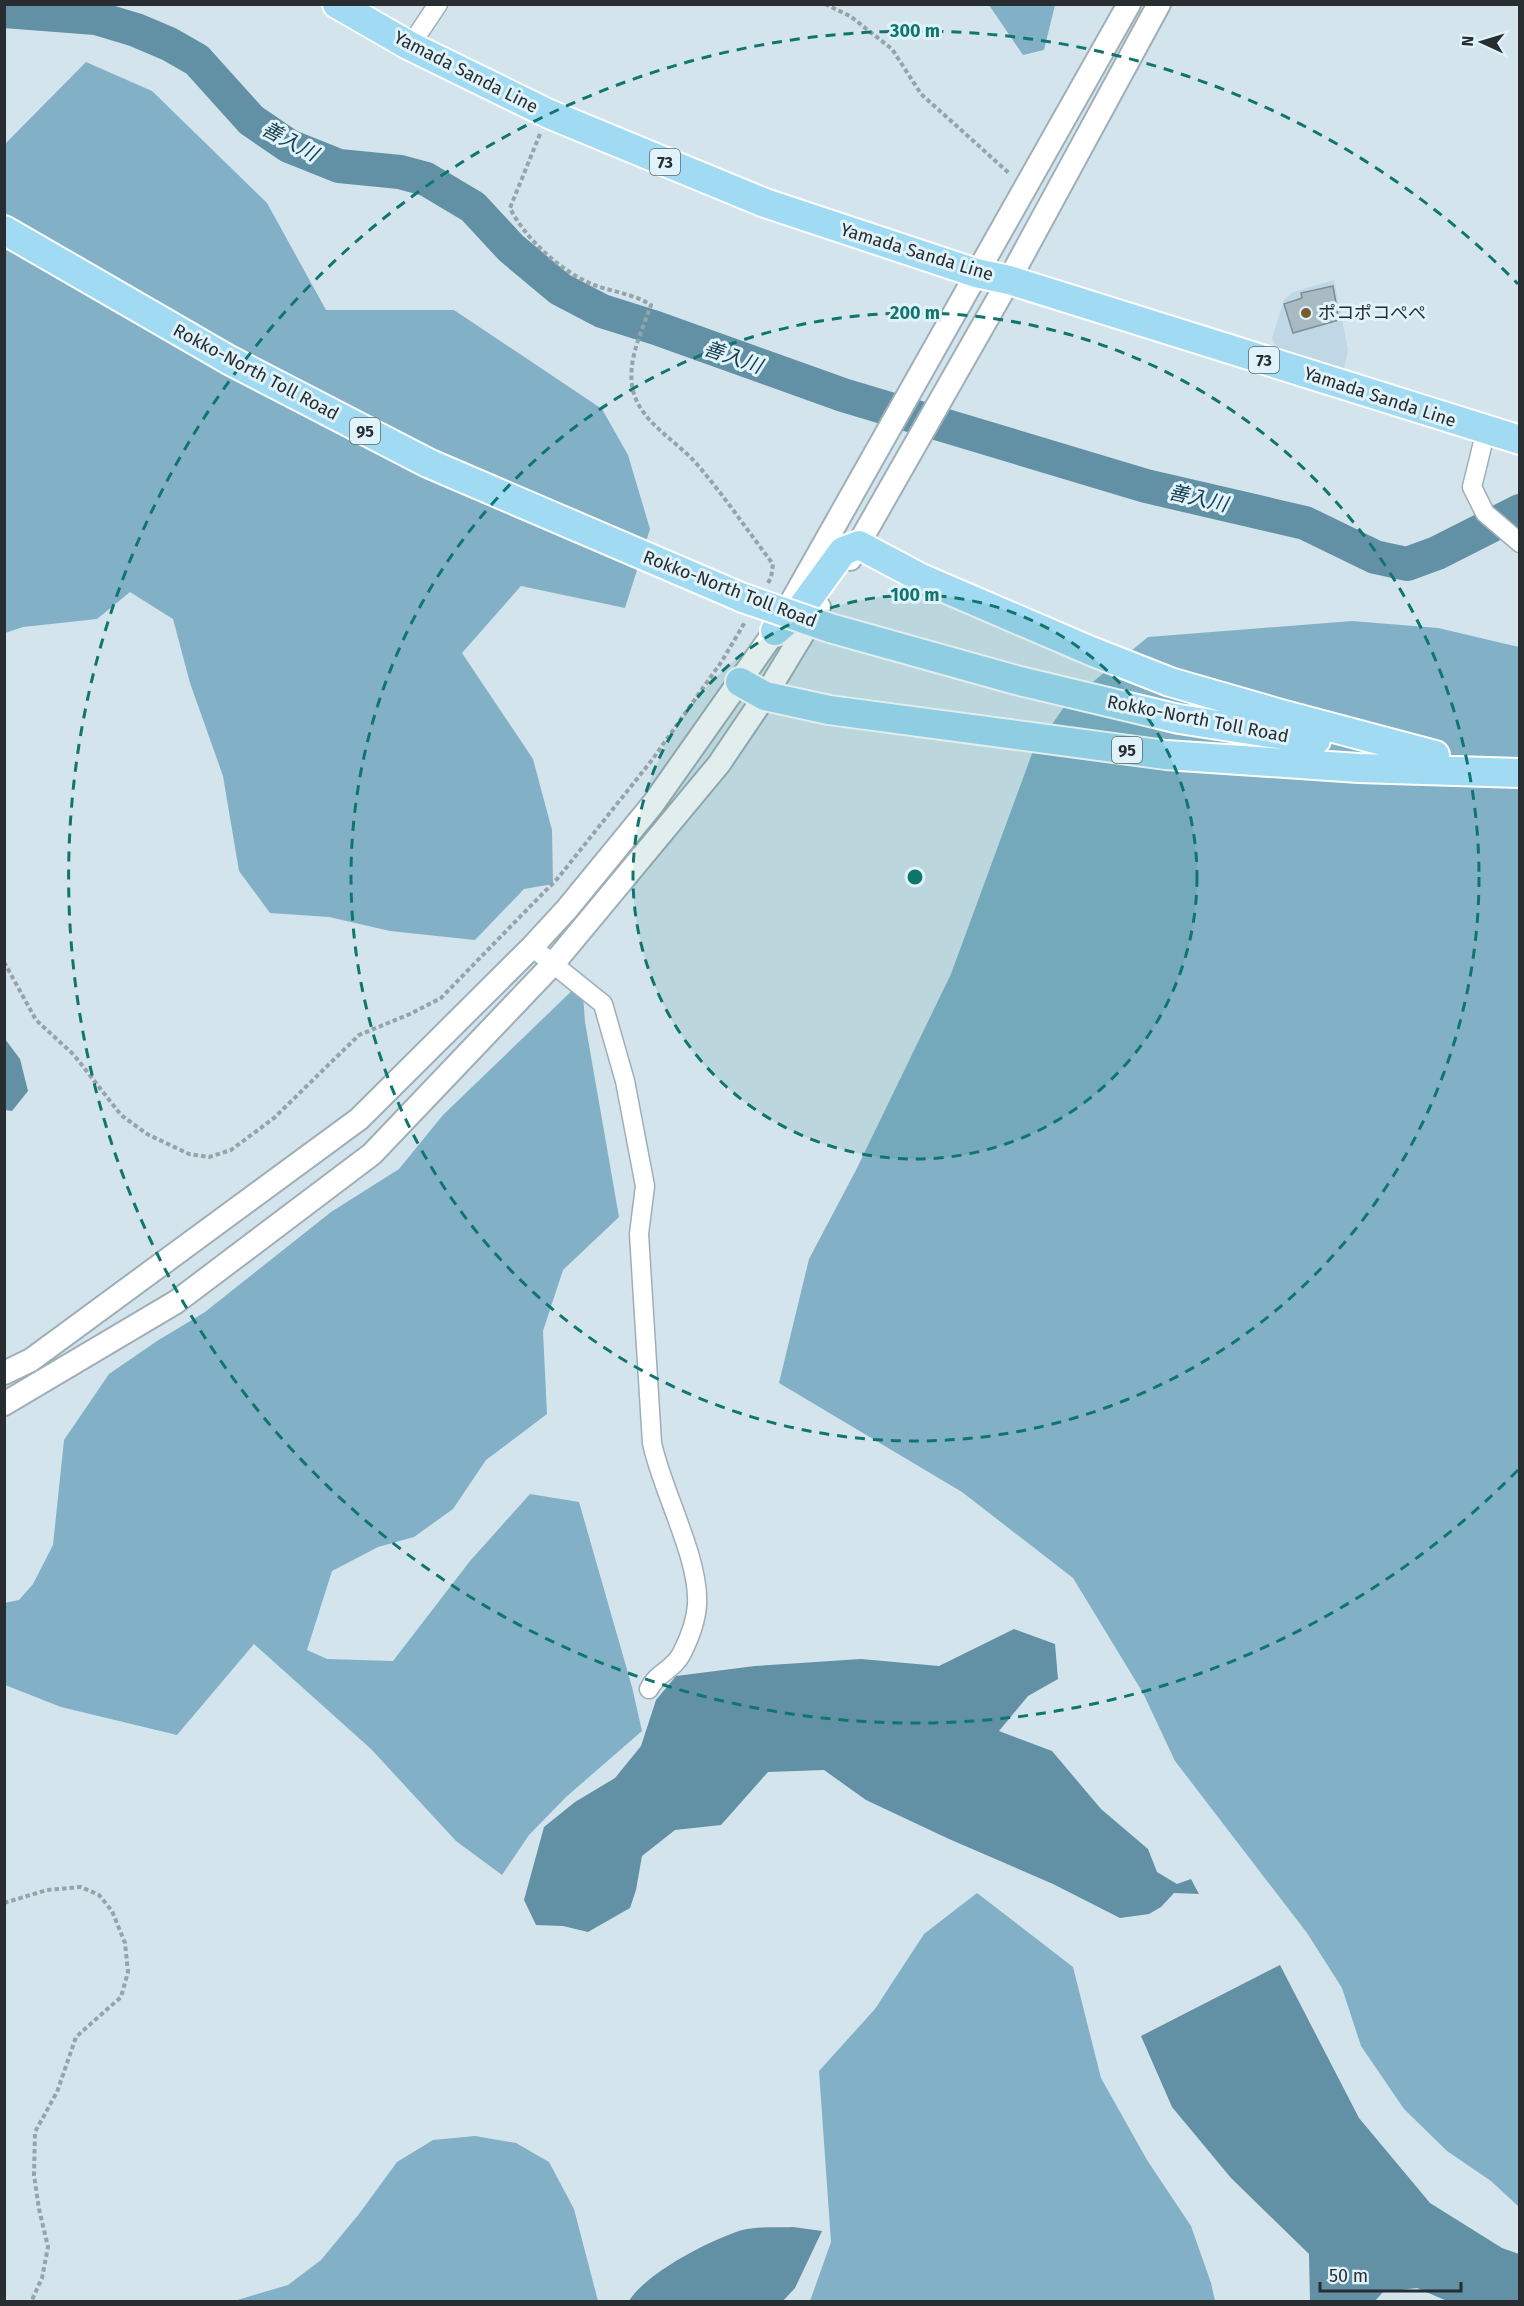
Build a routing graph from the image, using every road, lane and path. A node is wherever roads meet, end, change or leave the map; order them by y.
1 (337, 4) edge
2 (438, 4) edge
3 (825, 4) edge
4 (1129, 4) edge
5 (1159, 4) edge
6 (410, 46) junction
7 (549, 114) junction
8 (1026, 188) junction
9 (4, 230) edge
10 (976, 273) junction
11 (1009, 280) junction
12 (1486, 430) junction
13 (1520, 440) edge
14 (1520, 543) edge
15 (859, 545) junction
16 (752, 600) junction
17 (775, 631) junction
18 (753, 689) junction
19 (1435, 755) junction
20 (1520, 760) edge
21 (1520, 773) edge
22 (532, 947) junction
23 (4, 962) edge
24 (553, 964) junction
25 (4, 1373) edge
26 (4, 1404) edge
27 (649, 1689) dead end
28 (4, 1904) edge
29 (31, 2301) edge

1 - 6 main road, Yamada Sanda Line / 73
2 - 6 street
3 - 8 path
4 - 8 street
5 - 11 street
6 - 7 main road, Yamada Sanda Line / 73
7 - 10 main road, Yamada Sanda Line / 73
7 - 16 path
8 - 10 street
9 - 16 main road, Rokko-North Toll Road / 95
10 - 11 main road, Yamada Sanda Line / 73
10 - 17 street
11 - 12 main road, Yamada Sanda Line / 73
11 - 15 street
12 - 13 main road, Yamada Sanda Line / 73
12 - 14 street
15 - 17 main road
15 - 18 street
15 - 19 main road, 95
16 - 19 main road, Rokko-North Toll Road / 95, bridge
16 - 23 path
17 - 18 street
18 - 21 main road, 95
18 - 22 street
18 - 24 street
19 - 20 main road, Rokko-North Toll Road / 95
22 - 24 street
22 - 25 street
24 - 26 street
24 - 27 street
28 - 29 path

